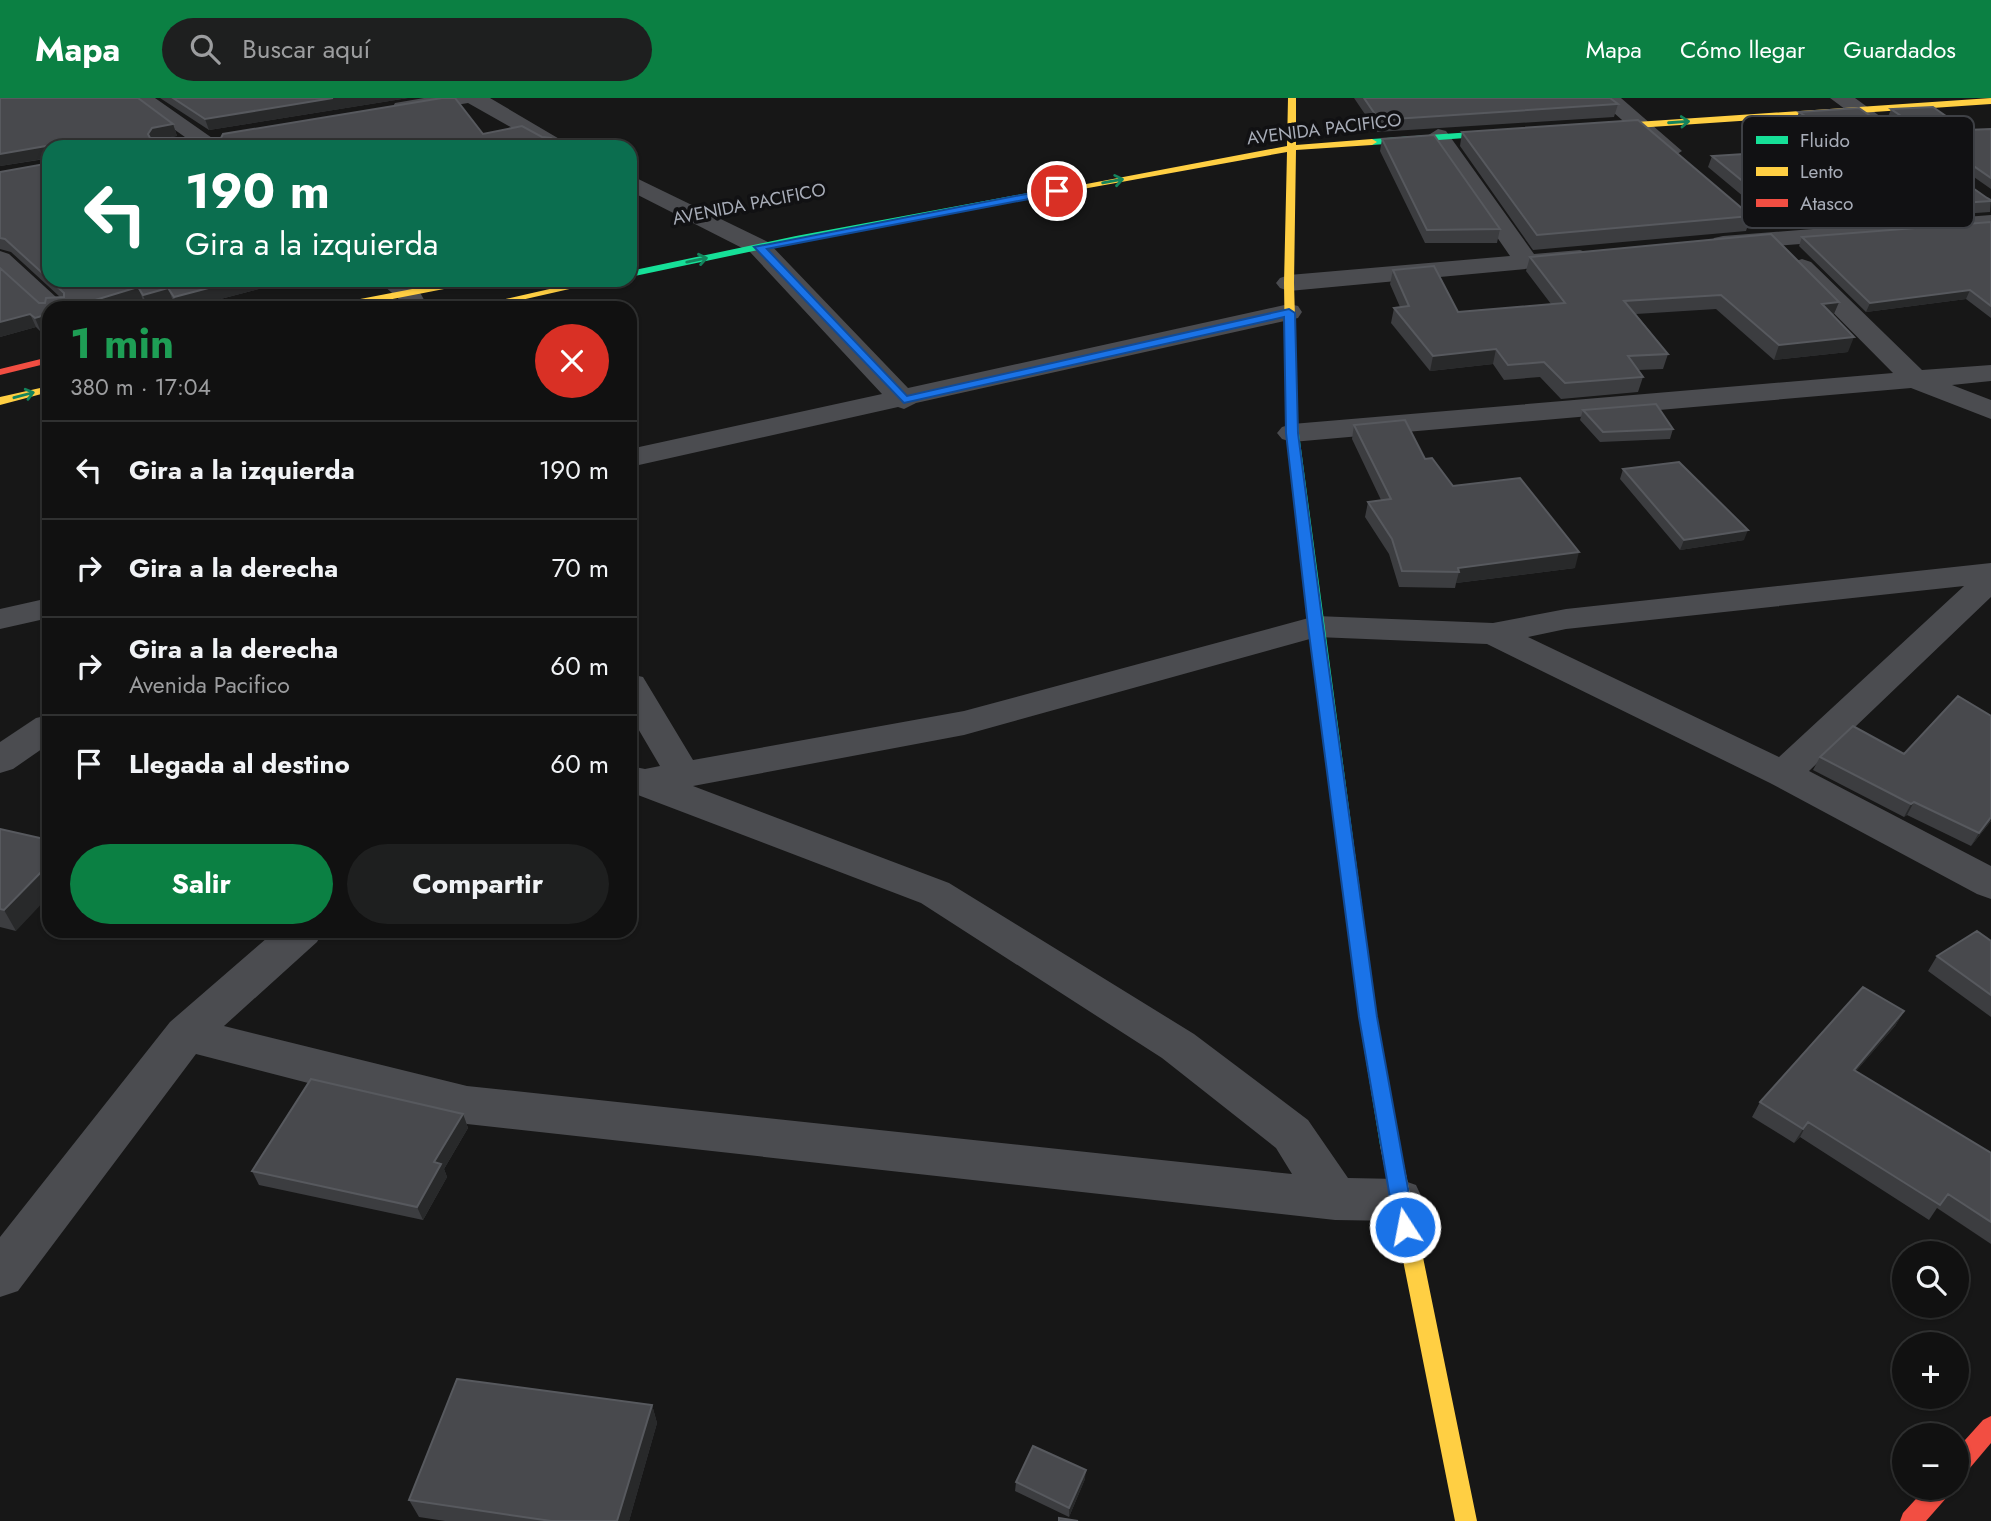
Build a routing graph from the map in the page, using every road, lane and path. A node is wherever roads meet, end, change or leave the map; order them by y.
1 (141, 98) edge
2 (463, 98) edge
3 (474, 98) edge
4 (1292, 98) edge
5 (1991, 101) edge
6 (1850, 104) edge
7 (1606, 105) edge
8 (382, 111) edge
9 (1643, 116) junction
10 (1867, 116) edge
11 (1573, 129) edge
12 (1532, 131) edge
13 (1438, 135) junction
14 (215, 140) edge
15 (549, 140) edge
16 (1292, 148) junction
17 (1691, 169) edge
18 (637, 186) edge
19 (732, 227) junction
20 (1761, 228) edge
21 (1909, 228) edge
22 (695, 234) dead end
23 (1773, 238) junction
24 (1705, 245) edge
25 (760, 247) junction
26 (1609, 255) edge
27 (0, 259) edge
28 (1527, 263) junction
29 (637, 273) edge
30 (1289, 283) junction
31 (440, 287) edge
32 (571, 287) edge
33 (405, 294) edge
34 (47, 301) edge
35 (367, 301) edge
36 (504, 301) edge
37 (1289, 313) junction
38 (42, 362) edge
39 (0, 372) edge
40 (1991, 373) edge
41 (1917, 381) junction
42 (42, 391) edge
43 (904, 400) junction
44 (0, 401) edge
45 (1991, 410) edge
46 (1292, 433) junction
47 (637, 457) edge
48 (1991, 573) edge
49 (1991, 579) edge
50 (42, 610) edge
51 (0, 619) edge
52 (1315, 626) junction
53 (1493, 634) junction
54 (637, 714) edge
55 (42, 732) edge
56 (0, 760) edge
57 (1783, 774) junction
58 (653, 779) edge
59 (1991, 884) edge
60 (294, 938) edge
61 (186, 1034) junction
62 (1335, 1199) junction
63 (1399, 1200) junction
64 (0, 1275) edge
65 (1991, 1427) edge
66 (1969, 1453) edge
67 (1929, 1500) edge
68 (1466, 1521) edge
69 (1911, 1521) edge

1 - 14 street
2 - 8 street
3 - 15 street
4 - 16 main road
5 - 6 main road
9 -> 6 main road
6 - 10 street
7 - 9 street
9 - 11 main road
9 - 17 street
12 - 13 main road, AVENIDA PACIFICO
13 - 16 main road, AVENIDA PACIFICO
13 - 28 street
25 -> 16 main road, AVENIDA PACIFICO
16 - 30 main road
18 - 19 street
19 - 22 main road, AVENIDA PACIFICO
19 - 25 street
20 - 23 street
21 - 23 street
23 - 24 street
23 - 41 street
29 -> 25 main road, AVENIDA PACIFICO
25 - 43 street
26 - 28 street
27 - 34 street
28 - 30 street
30 - 37 main road
31 - 33 main road
32 - 36 main road
33 - 35 main road
37 - 43 street
37 - 46 main road
38 - 39 main road
40 - 41 street
41 - 45 street
41 - 46 street
44 -> 42 main road
43 - 47 street
46 - 52 main road
48 - 53 street
49 - 57 street
50 - 51 street
52 - 53 street
52 - 58 street
52 - 63 main road
53 - 57 street
54 - 58 street
55 - 56 street
57 - 59 street
58 - 62 street
60 - 61 street
61 - 62 street
61 - 64 street
62 - 63 street
63 - 68 main road
65 - 66 main road
67 - 69 main road

